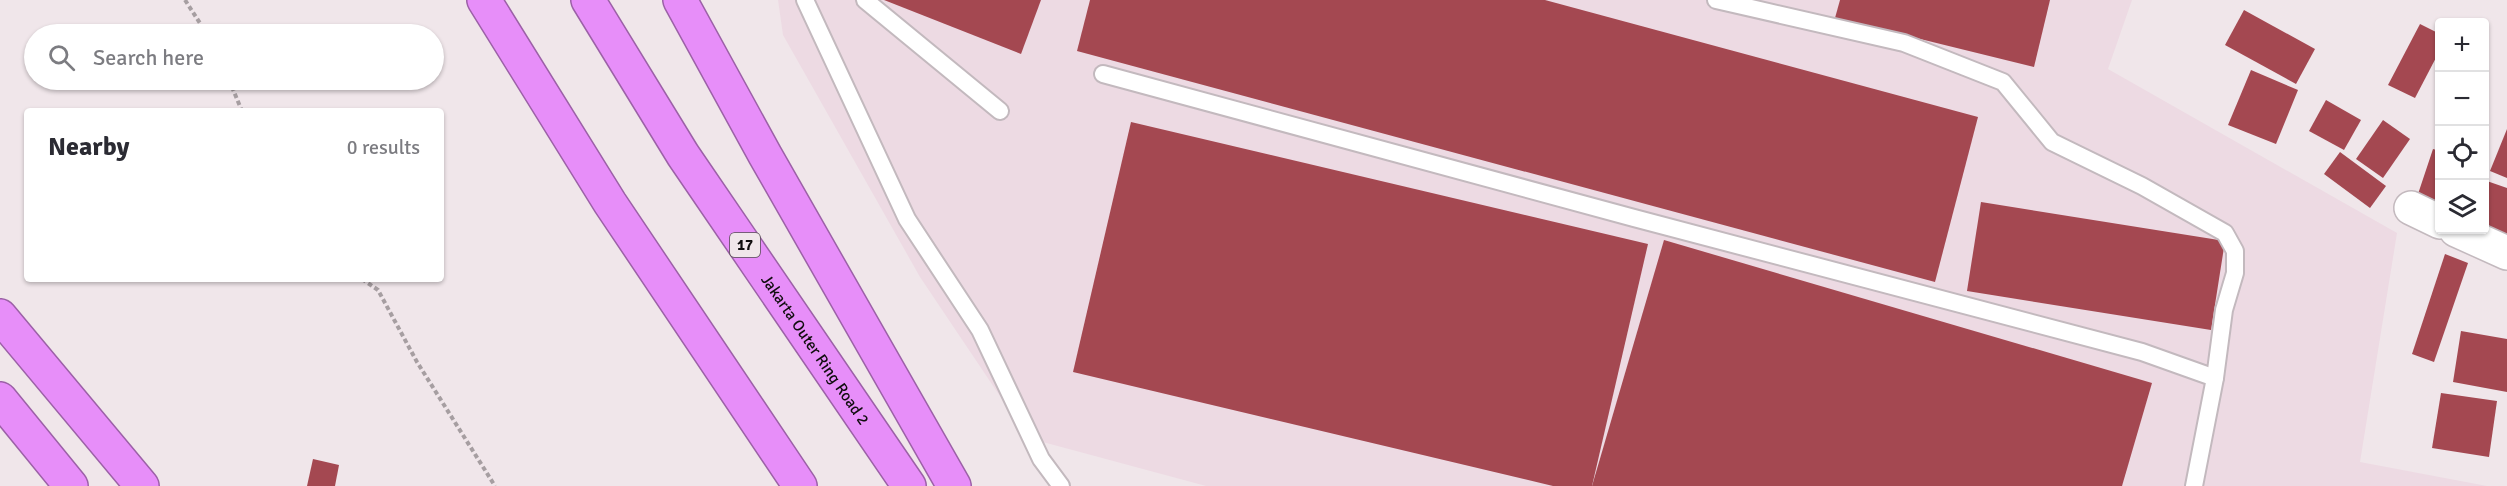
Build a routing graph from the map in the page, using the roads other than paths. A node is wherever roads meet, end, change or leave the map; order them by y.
1 (484, 0) edge
2 (588, 0) edge
3 (680, 0) edge
4 (804, 0) edge
5 (865, 0) edge
6 (1716, 0) edge
7 (1103, 74) dead end
8 (1000, 111) dead end
9 (2465, 234) edge
10 (2507, 253) edge
11 (0, 316) edge
12 (2215, 378) junction
13 (0, 399) edge
14 (71, 486) edge
15 (142, 486) edge
16 (800, 486) edge
17 (909, 486) edge
18 (954, 486) edge
19 (1061, 486) edge
20 (2194, 486) edge

1 - 16 highway
2 - 17 highway, Jakarta Outer Ring Road 2 / 17
3 - 18 highway
4 - 19 lane
5 - 8 lane
6 - 12 lane
7 - 12 lane
9 - 10 street
11 - 15 highway
12 - 20 lane
13 - 14 highway

